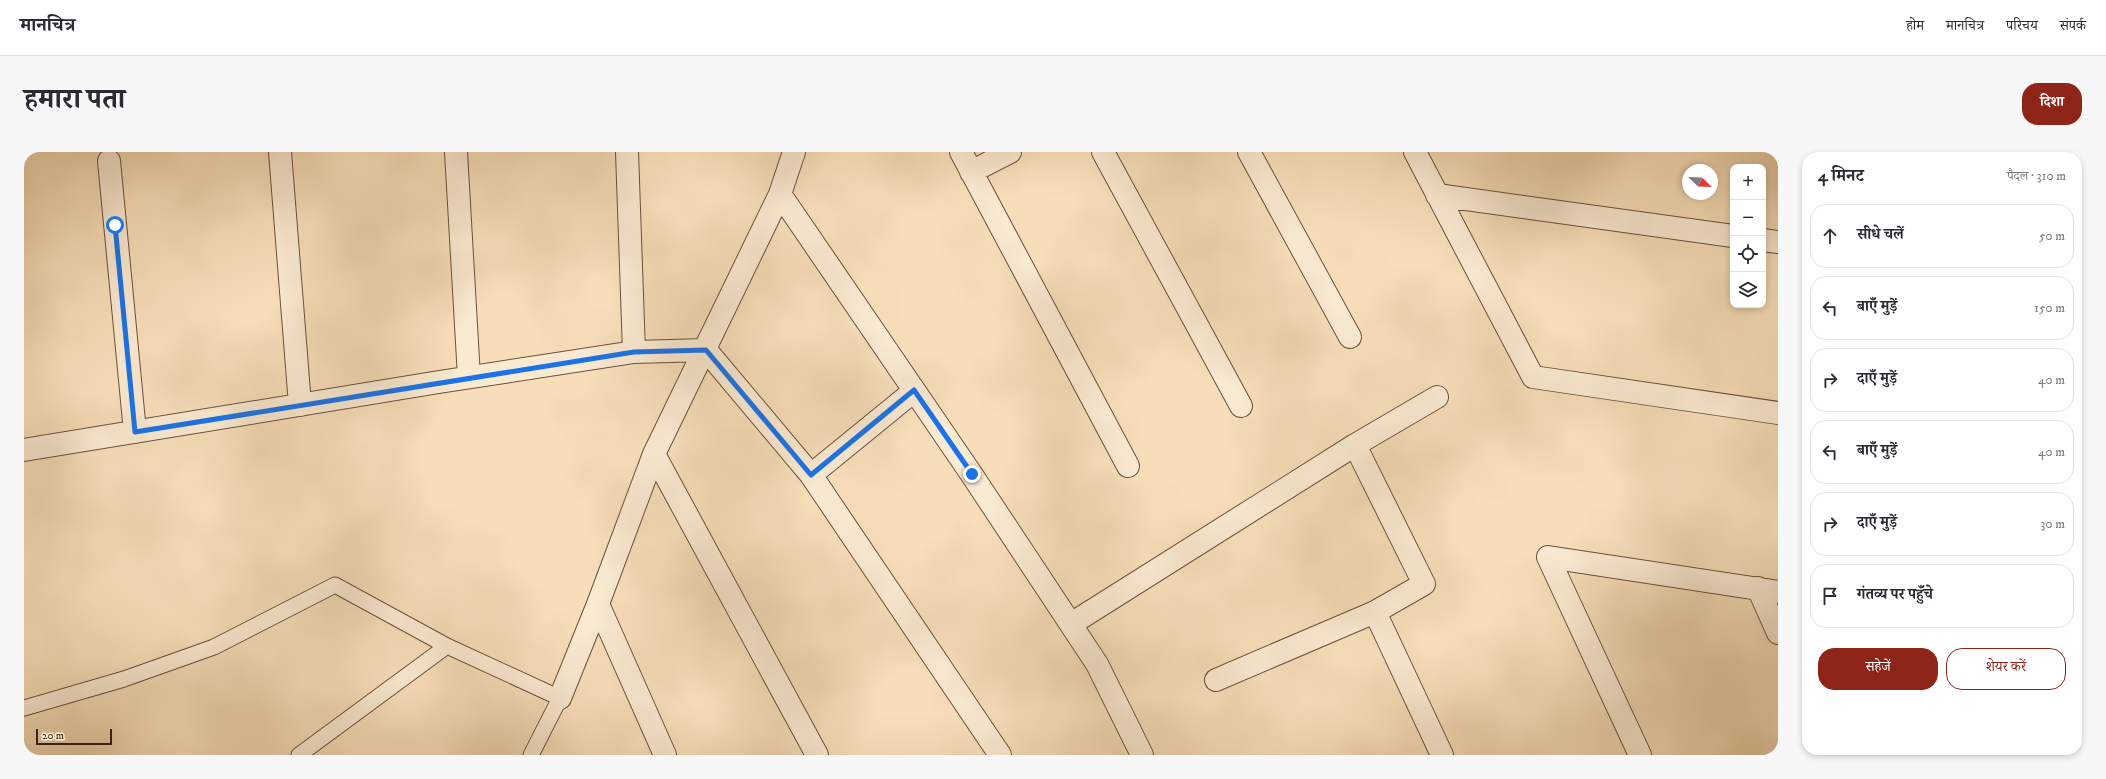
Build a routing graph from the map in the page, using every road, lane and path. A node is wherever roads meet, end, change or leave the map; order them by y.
1 (280, 152) edge
2 (456, 152) edge
3 (627, 152) edge
4 (794, 152) edge
5 (961, 152) edge
6 (1010, 152) edge
7 (1103, 152) edge
8 (1249, 152) edge
9 (1415, 152) edge
10 (109, 162) dead end
11 (971, 172) junction
12 (780, 194) junction
13 (1437, 195) junction
14 (1730, 236) edge
15 (1766, 240) edge
16 (1778, 242) edge
17 (1350, 336) dead end
18 (706, 350) junction
19 (634, 352) junction
20 (469, 377) junction
21 (914, 390) junction
22 (1437, 397) dead end
23 (300, 405) junction
24 (1241, 406) dead end
25 (1778, 413) edge
26 (135, 432) junction
27 (1355, 445) junction
28 (24, 450) edge
29 (654, 454) junction
30 (1128, 466) dead end
31 (811, 475) junction
32 (1768, 590) edge
33 (598, 604) junction
34 (1375, 612) junction
35 (1071, 624) junction
36 (1778, 633) edge
37 (447, 646) junction
38 (1216, 680) dead end
39 (560, 698) junction
40 (24, 708) edge
41 (299, 755) edge
42 (531, 755) edge
43 (665, 755) edge
44 (817, 755) edge
45 (1000, 755) edge
46 (1142, 755) edge
47 (1442, 755) edge
48 (1640, 755) edge

1 - 23 street
2 - 20 street
3 - 19 street
4 - 12 street
5 - 11 street
6 - 11 street
7 - 24 street
8 - 17 street
9 - 13 street
10 - 26 street
11 - 30 street
12 - 18 street
12 - 21 street
13 - 14 street
13 - 25 street
15 - 16 street
18 - 19 street
18 - 29 street
18 - 31 street
19 - 20 street
20 - 23 street
21 - 31 street
21 - 35 street
22 - 27 street
23 - 26 street
26 - 28 street
27 - 34 street
27 - 35 street
29 - 33 street
29 - 44 street
31 - 45 street
32 - 36 street
32 - 48 street
33 - 39 street
33 - 43 street
34 - 38 street
34 - 47 street
35 - 46 street
37 - 39 lane
37 - 40 lane
37 - 41 lane
39 - 42 lane

